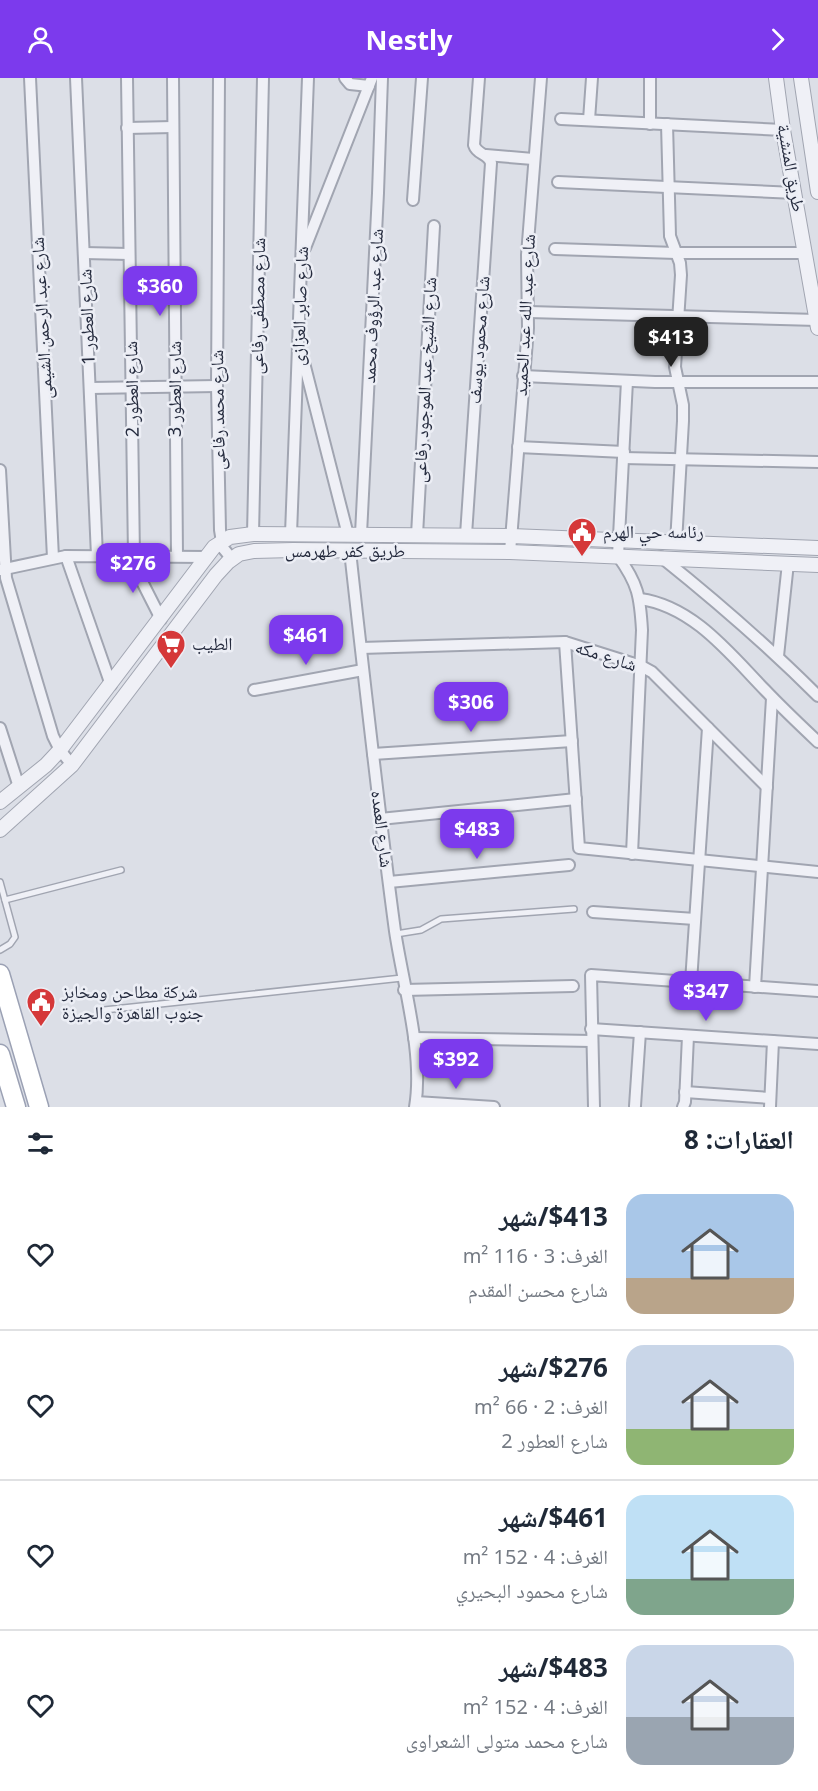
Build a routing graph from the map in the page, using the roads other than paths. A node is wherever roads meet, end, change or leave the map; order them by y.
1 (30, 78) edge
2 (76, 78) edge
3 (127, 78) edge
4 (173, 78) edge
5 (219, 78) edge
6 (264, 78) edge
7 (308, 78) edge
8 (345, 78) edge
9 (382, 78) edge
10 (422, 78) edge
11 (479, 78) edge
12 (541, 78) edge
13 (592, 78) edge
14 (650, 78) edge
15 (776, 78) edge
16 (801, 78) edge
17 (370, 82) edge
18 (561, 119) dead end
19 (589, 120) junction
20 (650, 124) junction
21 (667, 124) junction
22 (813, 124) edge
23 (173, 127) junction
24 (128, 128) junction
25 (783, 130) junction
26 (482, 154) junction
27 (533, 159) junction
28 (558, 182) dead end
29 (817, 184) edge
30 (668, 188) junction
31 (795, 193) junction
32 (413, 200) dead end
33 (434, 226) dead end
34 (555, 249) dead end
35 (84, 253) junction
36 (676, 253) junction
37 (806, 253) junction
38 (129, 254) junction
39 (302, 255) junction
40 (529, 312) junction
41 (817, 315) edge
42 (678, 316) junction
43 (298, 339) junction
44 (523, 376) junction
45 (627, 381) junction
46 (677, 382) junction
47 (818, 382) edge
48 (175, 386) junction
49 (217, 386) junction
50 (132, 387) junction
51 (90, 388) junction
52 (518, 447) junction
53 (624, 455) junction
54 (681, 459) junction
55 (818, 462) edge
56 (0, 470) edge
57 (253, 534) junction
58 (291, 534) junction
59 (355, 534) junction
60 (417, 535) junction
61 (466, 536) junction
62 (512, 536) junction
63 (221, 541) junction
64 (619, 541) junction
65 (676, 543) junction
66 (818, 548) edge
67 (350, 551) junction
68 (510, 552) junction
69 (66, 556) junction
70 (97, 556) junction
71 (132, 556) junction
72 (177, 556) junction
73 (618, 556) junction
74 (207, 557) junction
75 (661, 557) junction
76 (53, 558) junction
77 (232, 559) junction
78 (788, 563) junction
79 (818, 565) edge
80 (3, 569) edge
81 (640, 599) junction
82 (161, 619) junction
83 (565, 642) junction
84 (361, 648) junction
85 (778, 656) junction
86 (641, 666) junction
87 (363, 670) junction
88 (111, 685) junction
89 (254, 690) dead end
90 (818, 696) edge
91 (772, 698) junction
92 (0, 728) edge
93 (708, 728) junction
94 (572, 741) junction
95 (818, 742) edge
96 (60, 750) junction
97 (373, 754) junction
98 (72, 765) junction
99 (19, 787) junction
100 (767, 787) junction
101 (576, 799) junction
102 (0, 802) edge
103 (380, 819) junction
104 (0, 830) edge
105 (632, 854) junction
106 (699, 860) junction
107 (568, 865) dead end
108 (762, 866) junction
109 (121, 870) dead end
110 (818, 872) edge
111 (0, 882) edge
112 (389, 882) junction
113 (5, 900) junction
114 (574, 909) dead end
115 (593, 912) dead end
116 (695, 919) junction
117 (396, 934) junction
118 (0, 951) edge
119 (0, 974) edge
120 (402, 978) junction
121 (691, 982) junction
122 (573, 986) dead end
123 (755, 987) junction
124 (404, 990) junction
125 (818, 991) edge
126 (104, 1010) dead end
127 (591, 1029) junction
128 (640, 1032) junction
129 (688, 1036) junction
130 (414, 1038) junction
131 (592, 1041) junction
132 (773, 1041) junction
133 (818, 1044) edge
134 (0, 1054) edge
135 (26, 1061) junction
136 (6, 1073) junction
137 (685, 1092) junction
138 (770, 1103) edge
139 (415, 1104) edge
140 (635, 1106) edge
141 (16, 1107) edge
142 (39, 1107) edge
143 (495, 1107) edge
144 (594, 1107) edge
145 (683, 1107) edge

1 - 76 street, شارع عبد الرحمن الشيمى
2 - 35 street, شارع العطور 1
3 - 24 street, شارع العطور 2
4 - 23 street, شارع العطور 3
5 - 49 street, شارع محمد رفاعى
6 - 57 street, شارع مصطفى رفاعى
7 - 39 street, شارع صابر العزازى
8 - 17 street
9 - 59 street, شارع عبد الرؤوف محمد
10 - 32 street
11 - 26 street, شارع محمود يوسف
12 - 27 street, شارع عبد الله عبد الحميد
13 - 19 street
14 - 20 street
15 - 25 street, طريق المنشية
16 - 22 street, طريق المنشية
17 - 39 street
18 - 19 street
19 - 20 street
20 - 21 street
21 - 25 street
21 - 30 street
22 - 29 street, طريق المنشية
23 - 24 street
23 - 48 street, شارع العطور 3
24 - 38 street, شارع العطور 2
25 - 31 street, طريق المنشية
26 - 27 street
26 - 61 street, شارع محمود يوسف
27 - 40 street, شارع عبد الله عبد الحميد
28 - 30 street
30 - 31 street
30 - 36 street
31 - 37 street, طريق المنشية
33 - 60 street, شارع الشيخ عبد الموجود رفاعى
34 - 36 street
35 - 38 street
35 - 51 street, شارع العطور 1
36 - 37 street
36 - 42 street
37 - 41 street, طريق المنشية
38 - 50 street, شارع العطور 2
39 - 43 street, شارع صابر العزازى
40 - 42 street
40 - 44 street, شارع عبد الله عبد الحميد
41 - 42 street
42 - 46 street
43 - 58 street, شارع صابر العزازى
43 - 59 street
44 - 45 street
44 - 52 street, شارع عبد الله عبد الحميد
45 - 46 street
45 - 53 street
46 - 47 street
46 - 54 street
48 - 49 street
48 - 50 street
48 - 72 street, شارع العطور 3
49 - 63 street, شارع محمد رفاعى
50 - 51 street
50 - 71 street, شارع العطور 2
51 - 70 street, شارع العطور 1
52 - 53 street
52 - 62 street, شارع عبد الله عبد الحميد
53 - 54 street
53 - 64 street
54 - 55 street
54 - 65 street
56 - 80 street
57 - 58 street, طريق كفر طهرمس
57 - 63 street, طريق كفر طهرمس
58 - 59 street, طريق كفر طهرمس
59 - 60 street, طريق كفر طهرمس
60 - 61 street, طريق كفر طهرمس
61 - 62 street, طريق كفر طهرمس
62 - 64 street, طريق كفر طهرمس
62 - 68 street, شارع عبد الله عبد الحميد
63 - 74 street
63 - 77 street, شارع محمد رفاعى
64 - 65 street, طريق كفر طهرمس
64 - 73 street
65 - 66 street, طريق كفر طهرمس
67 - 68 street, طريق كفر طهرمس
67 - 77 street, طريق كفر طهرمس
67 - 84 street, شارع العمده
68 - 73 street, طريق كفر طهرمس
69 - 70 street
69 - 76 street
69 - 88 street
70 - 71 street
71 - 72 street
71 - 82 street, شارع العطور 2
72 - 74 street
73 - 75 street, طريق كفر طهرمس
73 - 81 street
74 - 82 street
75 - 78 street, طريق كفر طهرمس
75 - 85 street
76 - 80 street
77 - 98 street
78 - 79 street, طريق كفر طهرمس
78 - 85 street
80 - 96 street
81 - 86 street
81 - 91 street
82 - 88 street
83 - 84 street, شارع مكه
83 - 86 street, شارع مكه
83 - 94 street
84 - 87 street, شارع العمده
85 - 90 street
86 - 93 street, شارع مكه
86 - 105 street
87 - 89 street
87 - 97 street, شارع العمده
88 - 96 street
91 - 95 street
91 - 100 street
92 - 99 street
93 - 100 street, شارع مكه
93 - 106 street
94 - 97 street
94 - 101 street
96 - 98 street
96 - 99 street
97 - 103 street, شارع العمده
98 - 104 street
99 - 102 street
100 - 108 street
101 - 103 street
101 - 105 street
103 - 112 street, شارع العمده
105 - 106 street
106 - 108 street
106 - 116 street
107 - 112 street
108 - 110 street
108 - 123 street
109 - 113 lane
111 - 113 lane
112 - 117 street, شارع العمده
113 - 118 lane
114 - 117 lane
115 - 116 street
116 - 121 street
117 - 120 street, شارع العمده
119 - 135 main road
120 - 124 street, شارع العمده
120 - 126 lane
121 - 123 street
121 - 127 street
122 - 124 street
123 - 125 street
124 - 130 street, شارع العمده
127 - 128 street
127 - 131 street
128 - 129 street
128 - 140 street
129 - 132 street
129 - 137 street
130 - 131 street
130 - 139 street, شارع العمده
131 - 144 street
132 - 133 street
132 - 138 street
134 - 136 main road
135 - 136 main road
135 - 142 main road
136 - 141 main road
137 - 138 street
137 - 145 street
139 - 143 street

